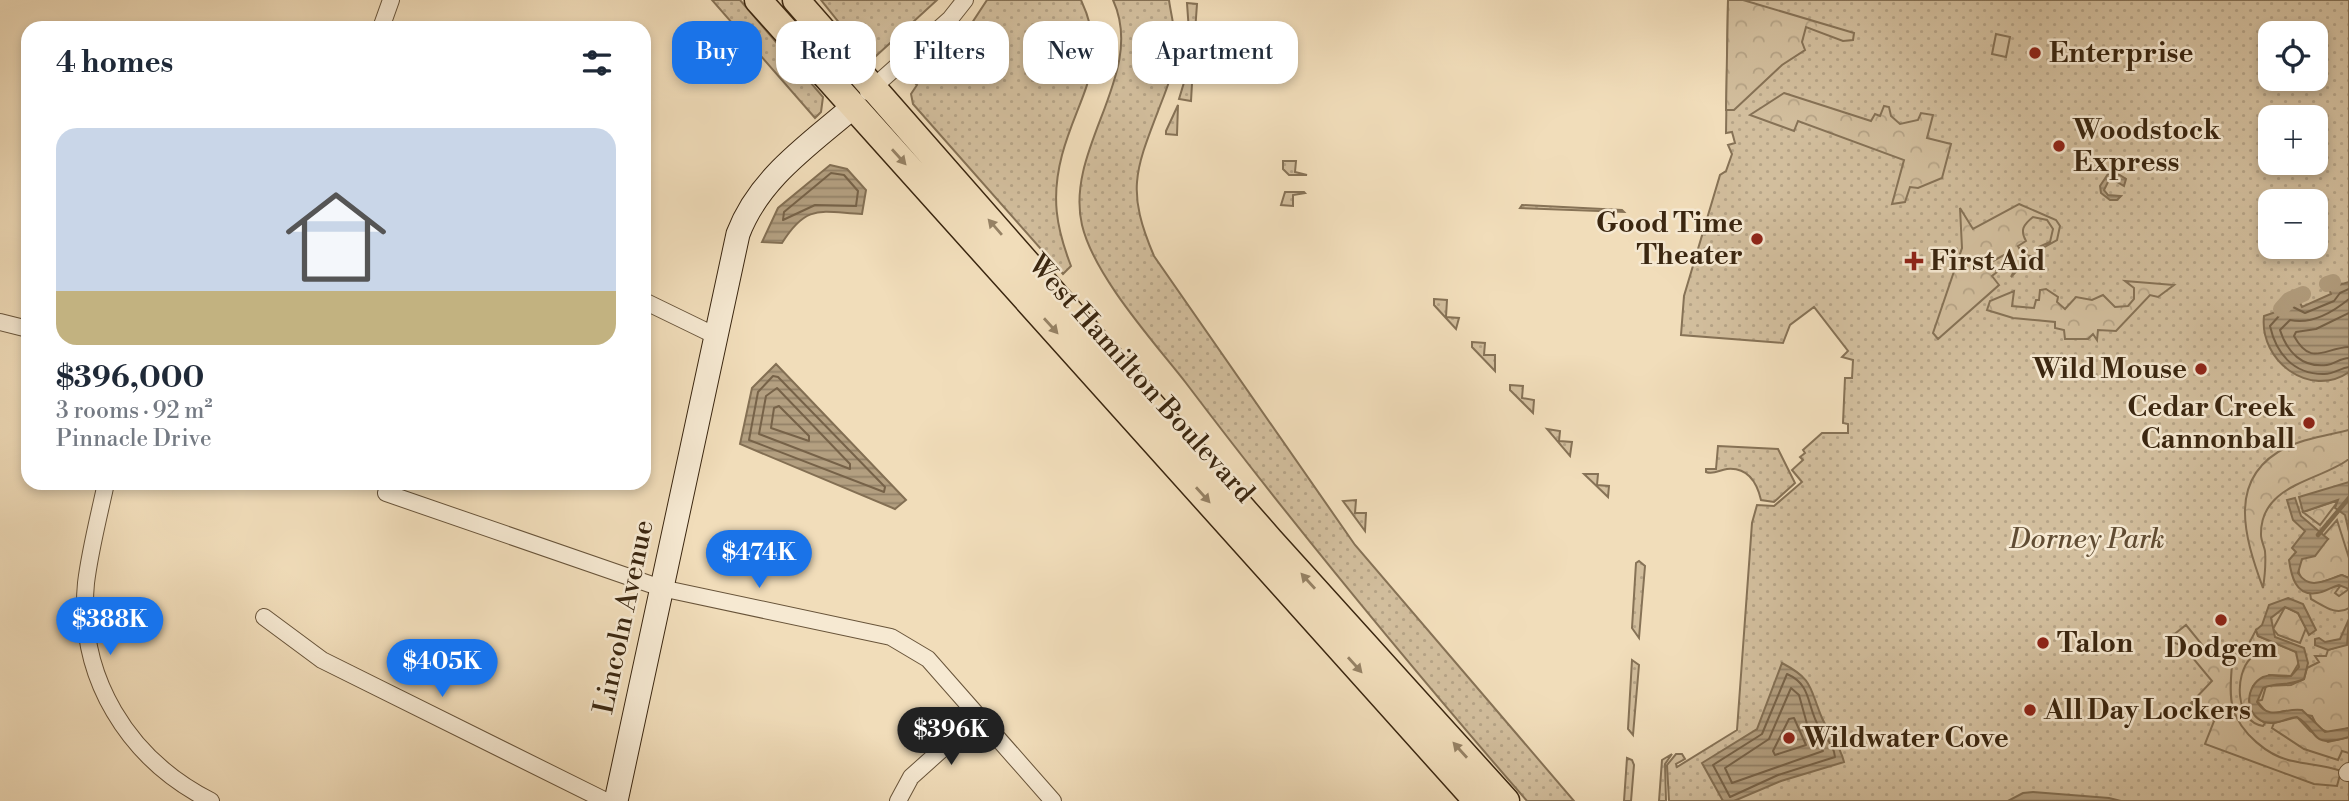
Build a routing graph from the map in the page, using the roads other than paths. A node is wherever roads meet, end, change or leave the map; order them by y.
1 (391, 0) edge
2 (758, 0) edge
3 (796, 0) edge
4 (965, 0) edge
5 (384, 21) edge
6 (873, 87) junction
7 (853, 107) junction
8 (651, 304) edge
9 (0, 322) edge
10 (21, 327) edge
11 (714, 335) junction
12 (105, 490) edge
13 (386, 493) dead end
14 (661, 588) junction
15 (264, 617) dead end
16 (979, 716) junction
17 (211, 801) edge
18 (606, 801) edge
19 (616, 801) edge
20 (898, 801) edge
21 (1053, 801) edge
22 (1476, 801) edge
23 (1506, 801) edge

1 - 5 street
2 - 7 main road, West Hamilton Boulevard
3 - 6 main road, West Hamilton Boulevard
4 - 6 street, Lincoln Avenue
6 - 7 street, Lincoln Avenue
23 -> 6 main road, West Hamilton Boulevard
7 - 11 street, Lincoln Avenue
7 -> 22 main road, West Hamilton Boulevard
8 - 11 street
9 - 10 street
11 - 14 street, Lincoln Avenue
12 - 17 street
13 - 14 street
14 - 16 street
14 - 19 street, Lincoln Avenue
15 - 18 street
16 - 20 street
16 - 21 street

